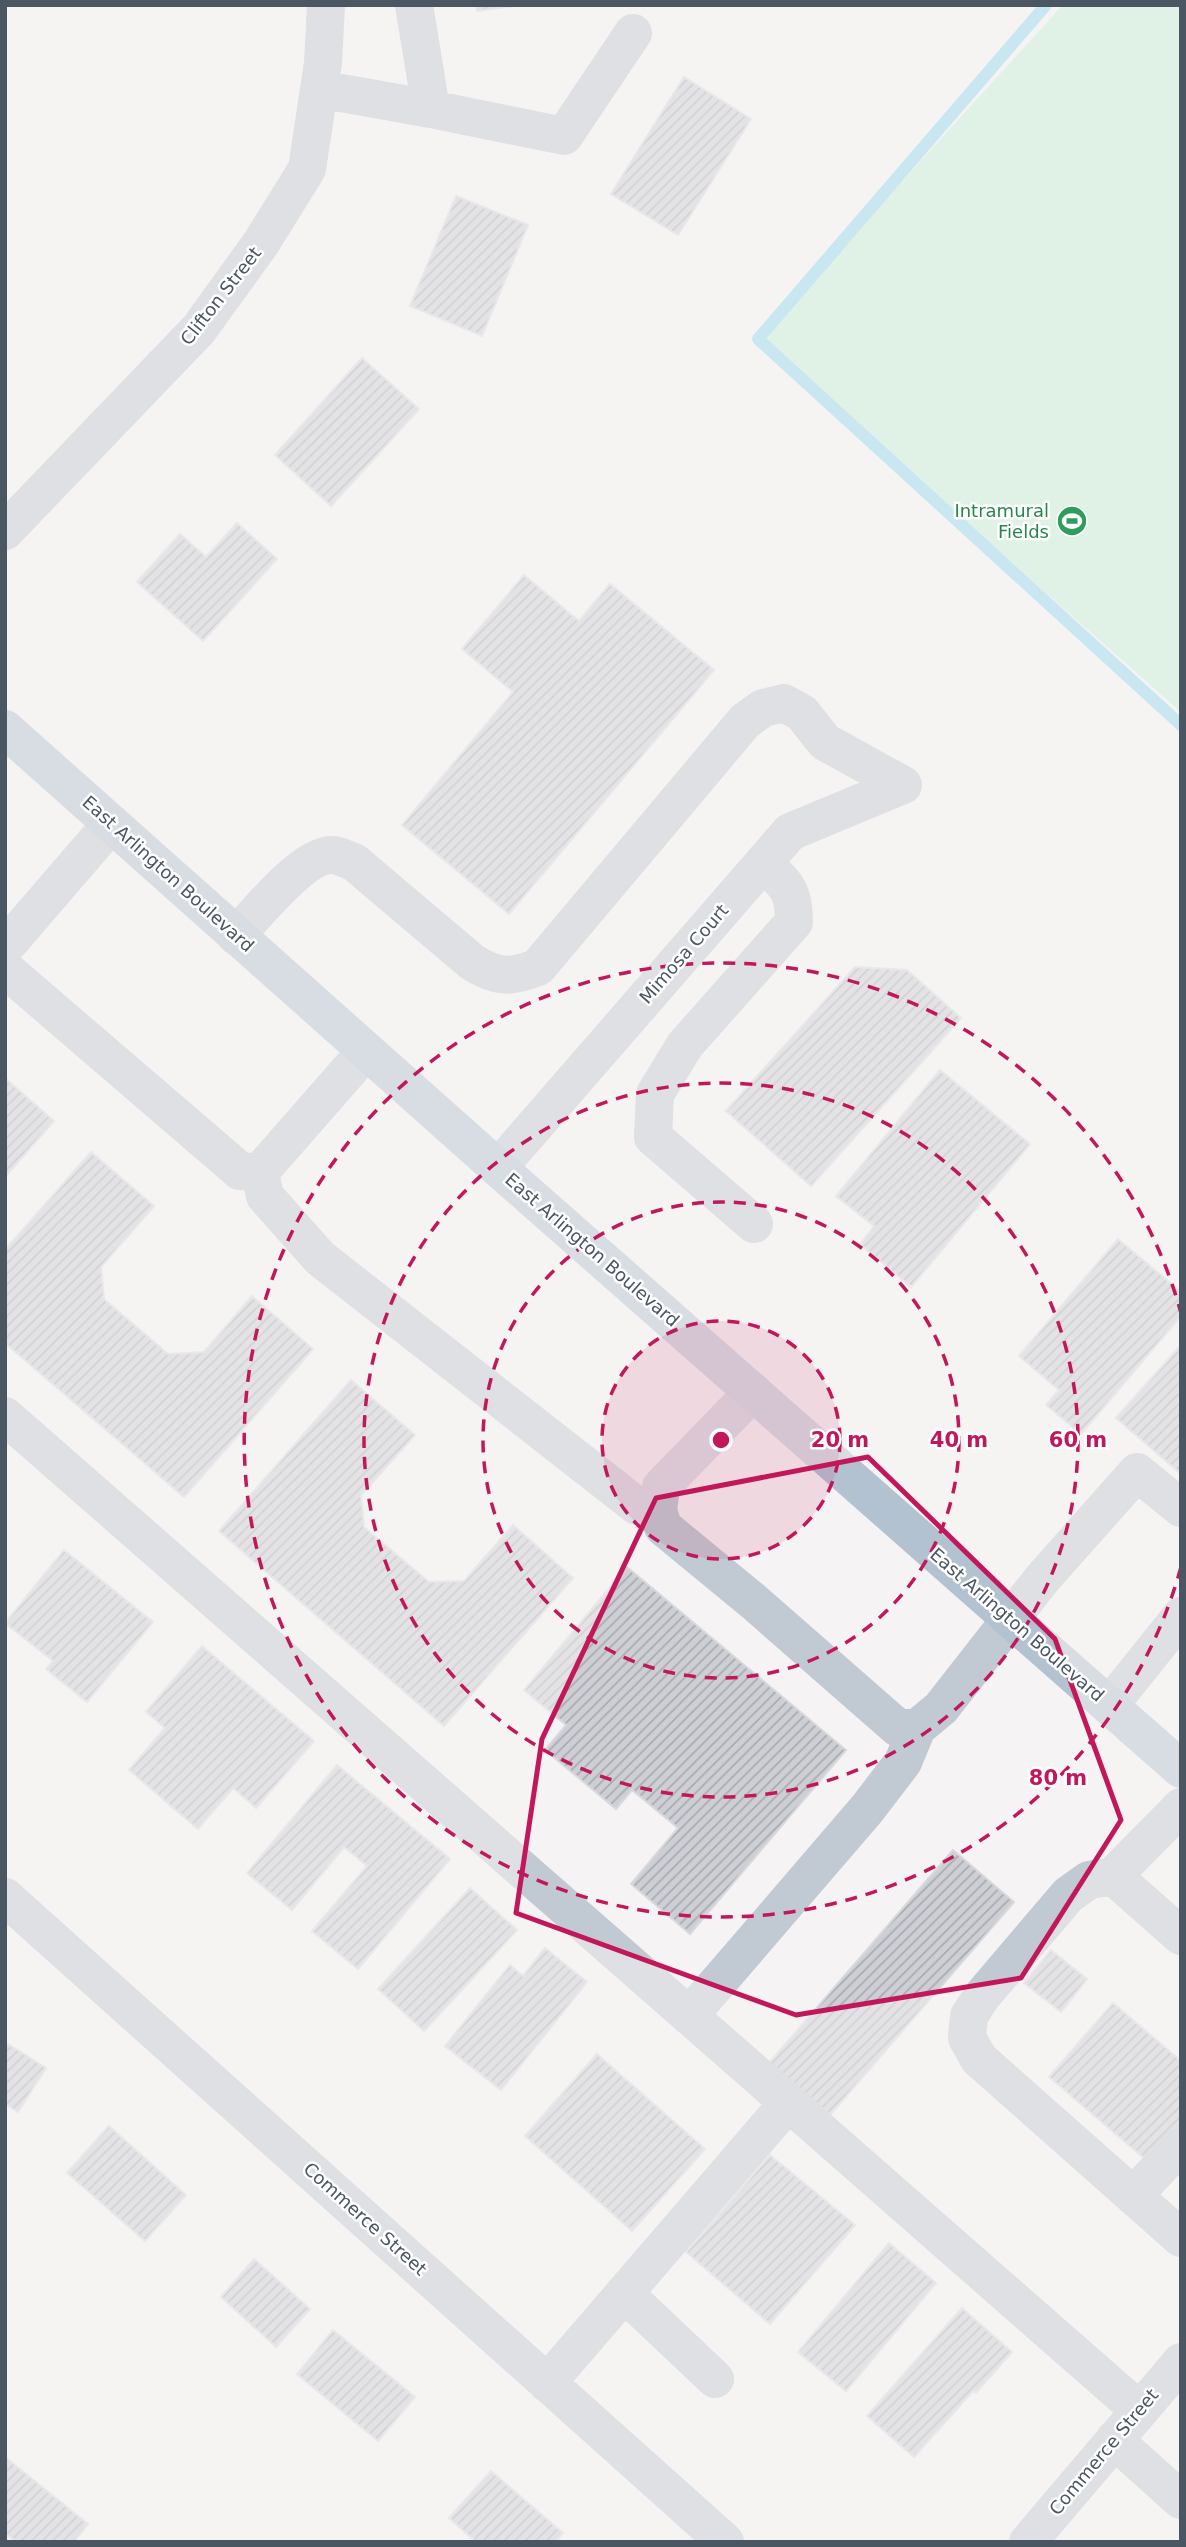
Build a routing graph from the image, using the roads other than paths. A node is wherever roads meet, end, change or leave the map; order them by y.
1 (327, 5) edge
2 (414, 5) edge
3 (633, 33) dead end
4 (319, 89) junction
5 (431, 108) junction
6 (5, 531) edge
7 (5, 729) edge
8 (111, 824) junction
9 (764, 863) junction
10 (236, 936) junction
11 (5, 947) edge
12 (5, 969) edge
13 (631, 1014) junction
14 (685, 1045) junction
15 (366, 1051) junction
16 (498, 1168) junction
17 (260, 1172) junction
18 (754, 1224) dead end
19 (753, 1392) junction
20 (5, 1416) edge
21 (1181, 1508) edge
22 (658, 1510) junction
23 (1181, 1616) edge
24 (1010, 1618) junction
25 (1109, 1706) junction
26 (917, 1728) junction
27 (1181, 1769) edge
28 (1181, 1807) edge
29 (1113, 1876) junction
30 (5, 1897) edge
31 (1181, 1936) edge
32 (689, 2016) junction
33 (788, 2103) junction
34 (1178, 2148) dead end
35 (1133, 2196) junction
36 (1181, 2238) edge
37 (624, 2293) junction
38 (1181, 2362) edge
39 (715, 2379) dead end
40 (548, 2383) junction
41 (1139, 2410) junction
42 (1114, 2440) junction
43 (1181, 2500) edge
44 (725, 2542) edge
45 (1028, 2542) edge

1 - 4 street, Clifton Street
2 - 5 street
3 - 5 street
4 - 5 street
4 - 6 street, Clifton Street
7 - 8 main road, East Arlington Boulevard
8 - 10 main road, East Arlington Boulevard
8 - 11 street
9 - 10 street, Mimosa Court
9 - 13 street, Mimosa Court
9 - 14 street
10 - 15 main road, East Arlington Boulevard
12 - 17 street
13 - 14 street
13 - 16 street, Mimosa Court
14 - 18 street
15 - 16 main road, East Arlington Boulevard
15 - 17 street
16 - 19 main road, East Arlington Boulevard
17 - 22 street
19 - 22 street
19 - 24 main road, East Arlington Boulevard
20 - 32 street
21 - 24 street
22 - 26 street
23 - 25 street
24 - 25 main road, East Arlington Boulevard
24 - 26 street
25 - 27 main road, East Arlington Boulevard
26 - 32 street
28 - 29 street
29 - 31 street
29 - 35 street
30 - 40 street, Commerce Street
32 - 33 street
33 - 37 street
33 - 41 street
34 - 35 street
35 - 36 street
37 - 39 street
37 - 40 street
38 - 41 street, Commerce Street
40 - 44 street, Commerce Street
41 - 42 street, Commerce Street
42 - 43 street
42 - 45 street, Commerce Street

